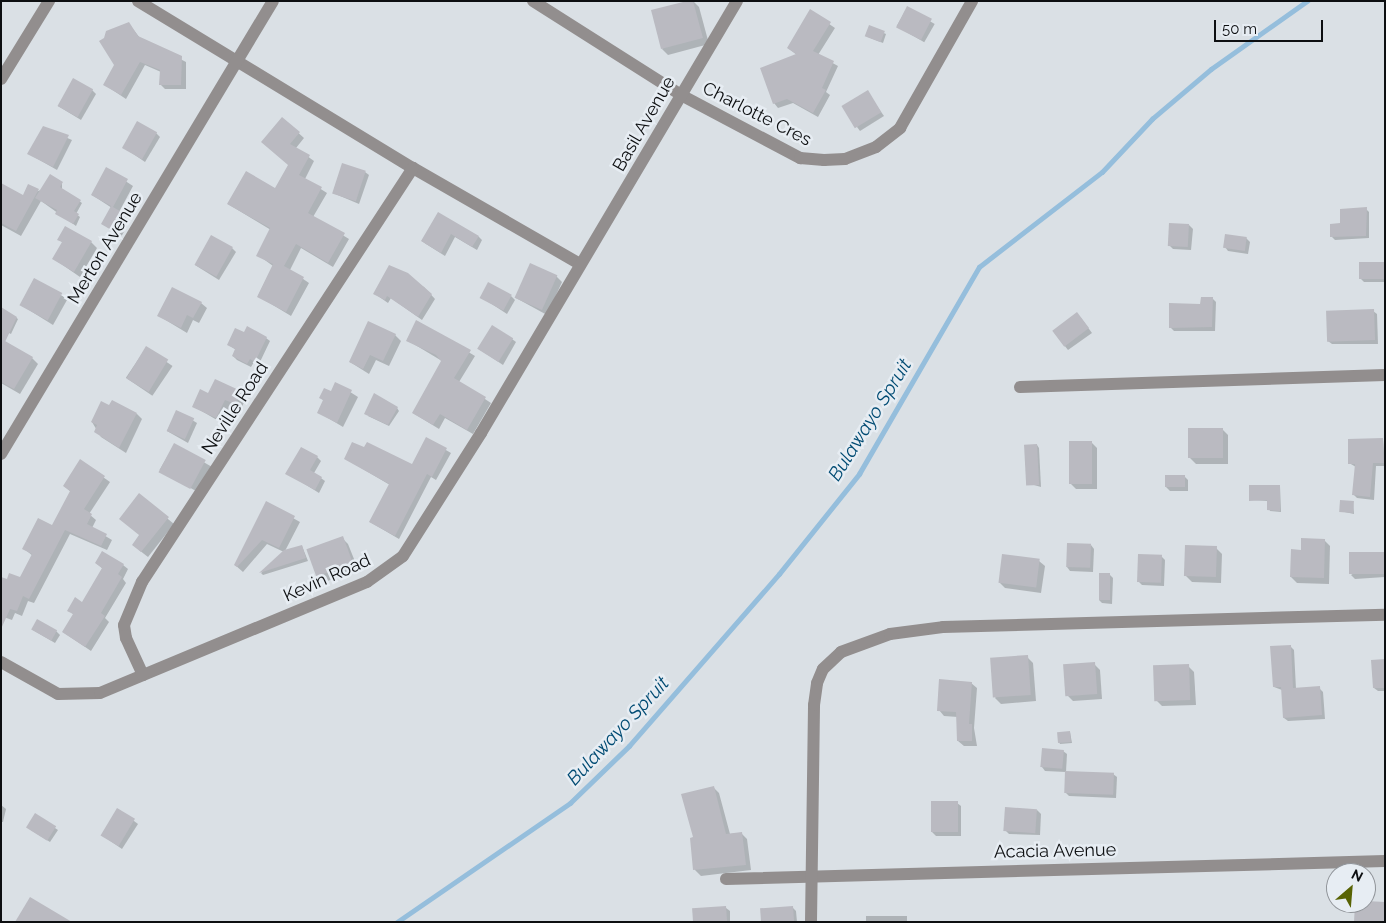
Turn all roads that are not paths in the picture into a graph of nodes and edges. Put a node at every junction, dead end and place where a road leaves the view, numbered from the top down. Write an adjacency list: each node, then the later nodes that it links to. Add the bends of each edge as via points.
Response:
1 (49, 1): 8 (street)
2 (138, 1): 7 (street)
3 (273, 1): 7 (street)
4 (533, 1): 9 (street, Charlotte Cres)
5 (737, 1): 9 (street, Basil Avenue)
6 (972, 1): 9 (street, Charlotte Cres, via 900,128 876,147 845,159 800,158)
7 (239, 60): 10 (street); 14 (street, Merton Avenue)
8 (1, 79)
9 (681, 95): 11 (street, Basil Avenue)
10 (413, 168): 11 (street); 17 (street, Neville Road, via 128,608 124,625 126,638)
11 (580, 264): 17 (street, Kevin Road, via 481,433 403,556 367,582)
12 (1385, 375): 13 (street)
13 (1020, 387)
14 (1, 454)
15 (1385, 615): 19 (street, via 943,628 890,634 841,652 823,669 817,683 811,753)
16 (1, 662): 17 (street, Kevin Road, via 58,694 100,693)
17 (143, 675)
18 (1385, 861): 19 (street, Acacia Avenue)
19 (810, 875): 20 (street, Acacia Avenue); 21 (street)
20 (726, 879)
21 (811, 922)

